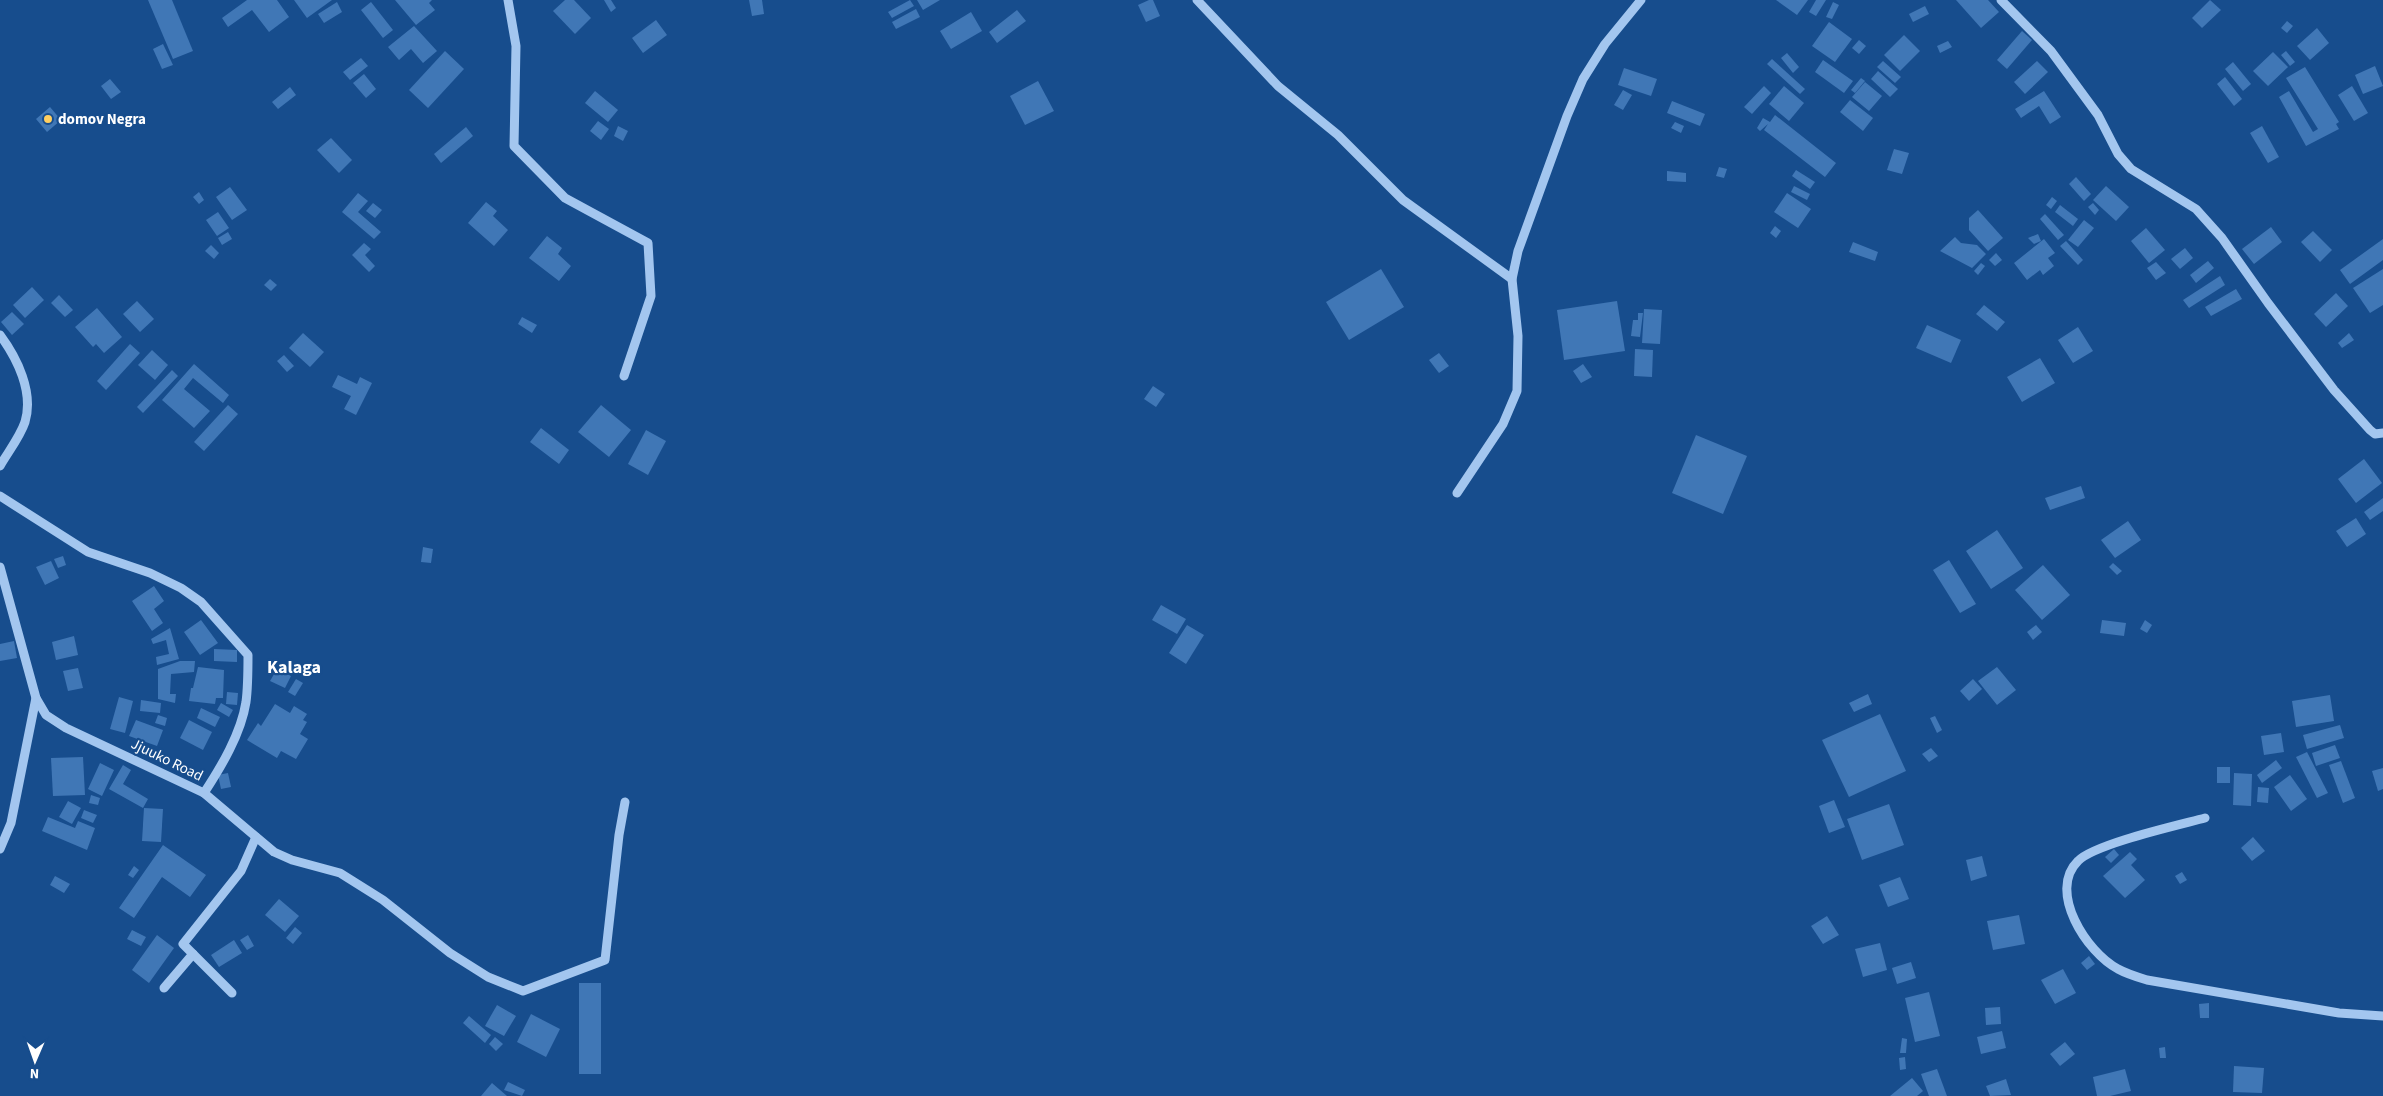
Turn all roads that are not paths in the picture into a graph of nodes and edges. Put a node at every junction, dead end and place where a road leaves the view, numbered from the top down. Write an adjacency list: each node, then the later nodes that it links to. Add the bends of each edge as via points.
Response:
1 (508, 0): 7 (street, via 516,46 514,146 564,198 648,243 651,296)
2 (1197, 0): 5 (street, via 1278,86 1338,135 1403,200)
3 (1641, 0): 5 (street, via 1605,44 1583,79 1525,233)
4 (2002, 0): 8 (street, via 2051,51 2098,115 2118,154 2131,169 2196,209 2222,238 2334,390 2370,430 2375,434)
5 (1512, 279): 10 (street, via 1518,336 1517,391 1503,424)
6 (0, 335): 9 (street, via 12,351 27,390 25,422)
7 (624, 376)
8 (2383, 433)
9 (0, 466)
10 (1457, 493)
11 (0, 496): 14 (street, Jjuuko Road, via 88,552 150,573 181,588 201,602 248,655 242,720)
12 (0, 567): 13 (street, Jjuuko Road)
13 (36, 698): 14 (street, Jjuuko Road, via 46,715 66,728); 18 (street, via 11,823)
14 (204, 793): 17 (street)
15 (625, 802): 17 (street, via 605,960 523,991 488,977 450,953 384,900 340,873 292,860 274,852)
16 (2205, 818): 22 (street, via 2100,848 2078,860 2067,878 2069,904 2078,928 2093,949 2117,969 2147,980 2338,1013)
17 (256, 837): 19 (street, via 241,871 182,944)
18 (0, 848)
19 (193, 954): 20 (street); 21 (street)
20 (164, 988)
21 (232, 993)
22 (2383, 1016)

